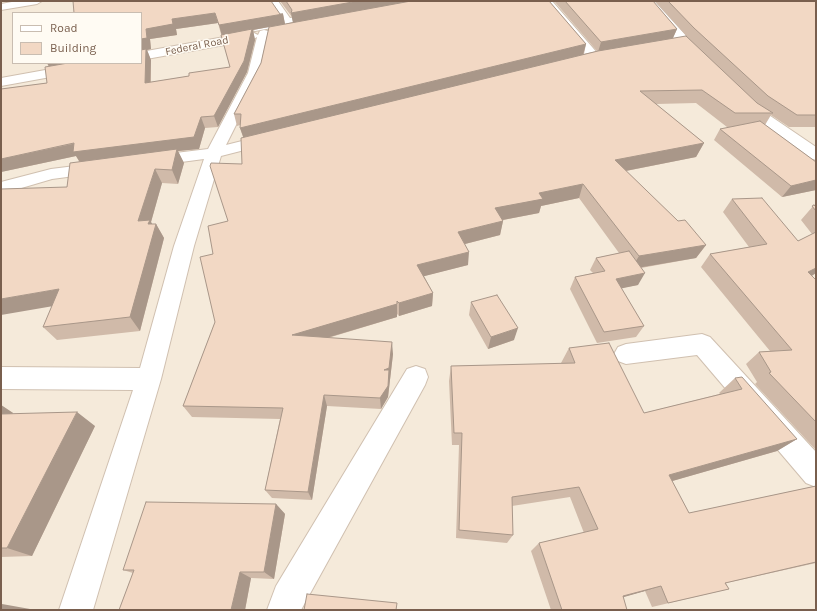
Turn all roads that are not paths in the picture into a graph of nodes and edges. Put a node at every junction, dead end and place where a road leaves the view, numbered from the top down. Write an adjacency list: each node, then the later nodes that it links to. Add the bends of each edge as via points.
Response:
1 (37, 1): 5 (street)
2 (273, 1): 6 (street)
3 (546, 1): 13 (street)
4 (648, 1): 8 (street)
5 (1, 7)
6 (287, 21): 7 (street, Federal Road, via 334,17); 10 (street, Federal Road)
7 (264, 34): 11 (street, Federal Road); 22 (street, via 255,73)
8 (684, 43): 9 (street); 17 (street)
9 (669, 46)
10 (142, 48)
11 (142, 56)
12 (609, 56): 13 (street)
13 (594, 58): 14 (street)
14 (579, 62)
15 (53, 64): 18 (street)
16 (100, 64): 19 (street)
17 (711, 70)
18 (1, 73)
19 (1, 82)
20 (733, 91): 23 (street, via 755,112)
21 (282, 136): 22 (street)
22 (214, 153): 24 (street); 30 (street, via 184,246)
23 (816, 155)
24 (136, 163)
25 (113, 166): 26 (street, via 51,174)
26 (1, 188)
27 (626, 354): 31 (street, via 702,344)
28 (416, 377): 33 (street, via 288,598)
29 (1, 378): 30 (street)
30 (149, 379): 32 (street)
31 (816, 473)
32 (76, 610)
33 (284, 610)

